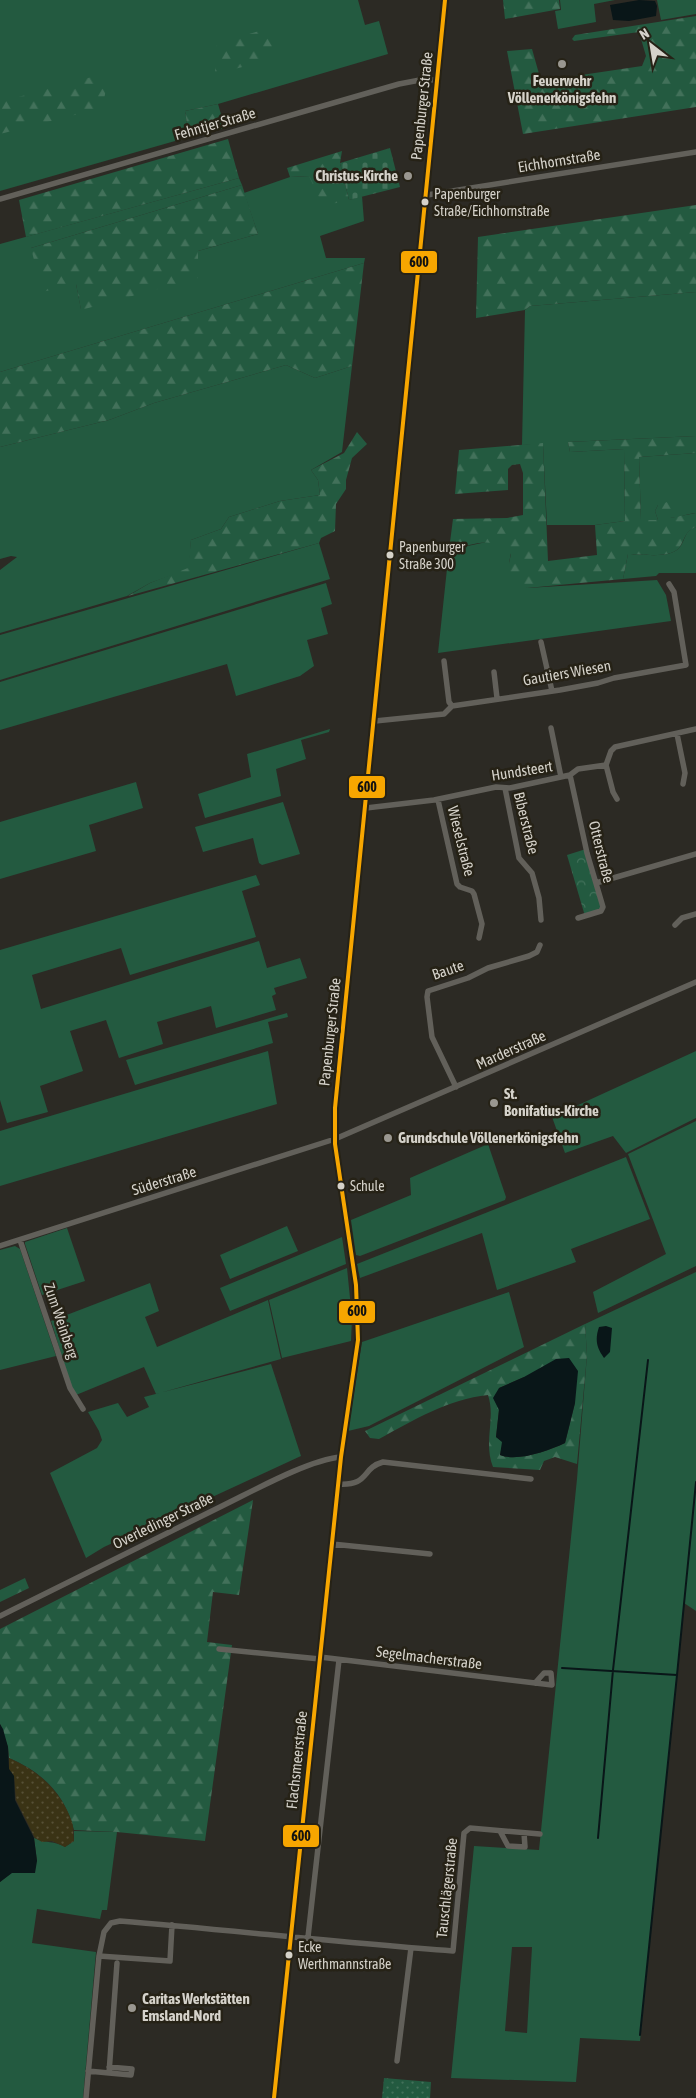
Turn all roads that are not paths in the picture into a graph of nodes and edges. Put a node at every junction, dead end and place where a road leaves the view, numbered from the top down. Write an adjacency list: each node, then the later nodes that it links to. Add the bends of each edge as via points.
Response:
1 (445, 0): 2 (street, Papenburger Straße)
2 (438, 80): 4 (street, Papenburger Straße); 5 (street, Fehntjer Straße, via 399,84)
3 (696, 152): 4 (street, Eichhornstraße)
4 (426, 195): 13 (street, Papenburger Straße)
5 (0, 199)
6 (669, 584): 10 (street, Gautiers Wiesen, via 674,592 686,665)
7 (541, 642): 10 (street)
8 (444, 660): 12 (street)
9 (494, 672): 11 (street)
10 (552, 690): 11 (street, Gautiers Wiesen)
11 (497, 698): 12 (street, Gautiers Wiesen)
12 (452, 706): 13 (street, Gautiers Wiesen, via 444,714)
13 (374, 721): 24 (street, Papenburger Straße)
14 (551, 728): 19 (street)
15 (696, 729): 16 (street)
16 (678, 734): 17 (street, via 615,747); 20 (street, via 685,773)
17 (606, 765): 18 (street, Hundsteert, via 578,769); 22 (street)
18 (570, 776): 19 (street, Hundsteert); 26 (street, Otterstraße)
19 (561, 777): 21 (street, Hundsteert)
20 (682, 784)
21 (505, 788): 23 (street, Hundsteert, via 496,787); 29 (street, Biberstraße, via 519,858 532,873)
22 (618, 799)
23 (438, 800): 24 (street, Hundsteert); 31 (street, Wieselstraße, via 457,884 474,894 482,924)
24 (366, 808): 35 (street, Papenburger Straße, via 340,1050)
25 (696, 854): 26 (street)
26 (596, 883): 28 (street, Otterstraße, via 603,909)
27 (696, 914): 30 (street, via 682,918)
28 (578, 918)
29 (541, 920)
30 (675, 925)
31 (479, 938)
32 (540, 945): 34 (street, Baute, via 530,956 428,991 431,1034)
33 (696, 982): 34 (street, Marderstraße)
34 (456, 1087): 35 (street, Marderstraße)
35 (335, 1140): 36 (street, Süderstraße); 39 (street, Papenburger Straße, via 358,1312 358,1340)
36 (20, 1240): 37 (street, Süderstraße); 38 (street, Zum Weinberg, via 70,1388)
37 (0, 1246)
38 (83, 1409)
39 (343, 1438): 40 (street, Flachsmeerstraße)
40 (341, 1457): 42 (street, Flachsmeerstraße); 45 (street, Overledinger Straße, via 303,1468 240,1497)
41 (531, 1480): 42 (street, via 383,1462 376,1464 357,1483)
42 (338, 1484): 43 (street, Flachsmeerstraße)
43 (332, 1544): 44 (street); 47 (street, Flachsmeerstraße)
44 (430, 1554)
45 (0, 1616)
46 (219, 1649): 47 (street, Segelmacherstraße)
47 (320, 1658): 48 (street, Segelmacherstraße); 54 (street, Flachsmeerstraße)
48 (339, 1660): 49 (street, Segelmacherstraße); 55 (street, Flachsmeerstraße)
49 (535, 1683)
50 (500, 1831): 51 (street, Tauschlägerstraße); 51 (street, via 508,1846 525,1847); 56 (street, Tauschlägerstraße, via 470,1828 464,1833 453,1951)
51 (524, 1833): 52 (street, Tauschlägerstraße)
52 (540, 1834)
53 (172, 1925): 54 (street, Tauschlägerstraße); 57 (street, Tauschlägerstraße, via 111,1923 104,1932); 57 (street, via 170,1961)
54 (291, 1935): 55 (street, Tauschlägerstraße); 62 (street, Flachsmeerstraße)
55 (308, 1937): 56 (street, Tauschlägerstraße)
56 (411, 1948): 59 (street)
57 (99, 1956): 60 (street)
58 (117, 1963): 60 (street, via 109,2070)
59 (397, 2061)
60 (88, 2071): 61 (street)
61 (86, 2098)
62 (274, 2098)

